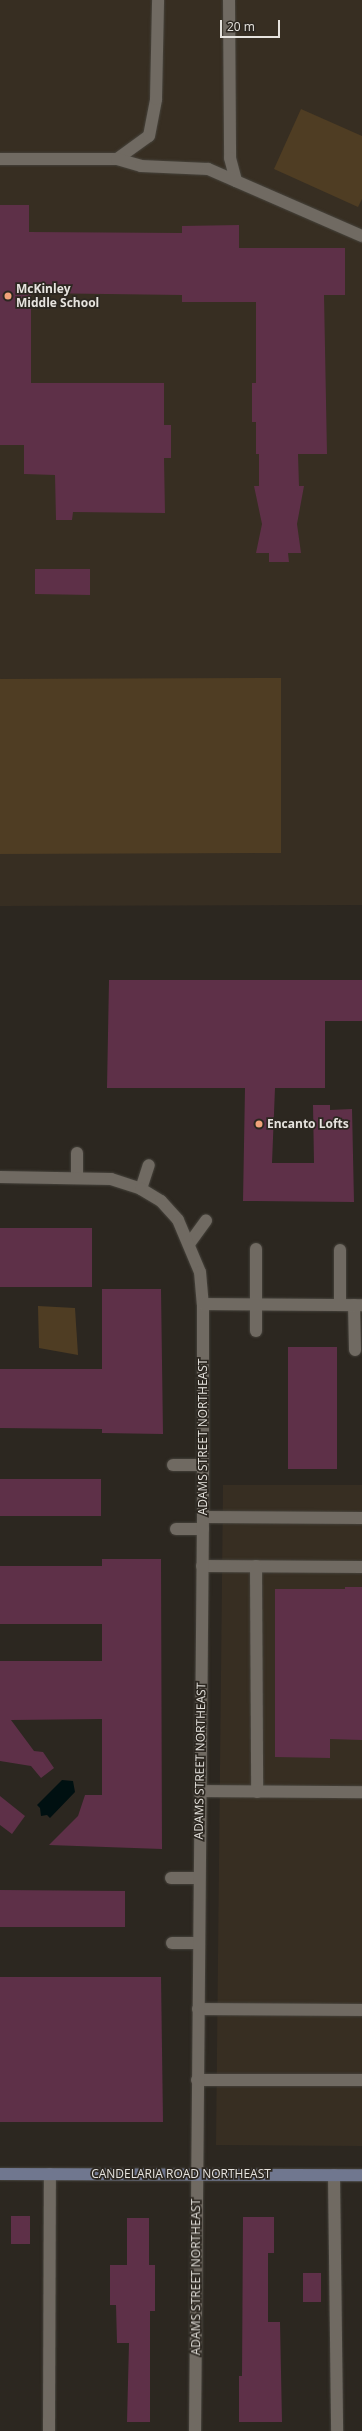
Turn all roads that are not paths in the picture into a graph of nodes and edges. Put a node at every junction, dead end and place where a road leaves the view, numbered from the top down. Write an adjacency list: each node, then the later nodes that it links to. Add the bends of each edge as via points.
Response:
1 (158, 0): 4 (street, via 154,118 149,136)
2 (229, 0): 5 (street, via 230,158)
3 (0, 159): 4 (street)
4 (117, 159): 5 (street, via 141,166 208,169)
5 (236, 181): 6 (street)
6 (362, 236)
7 (77, 1153): 10 (street)
8 (149, 1165): 11 (street)
9 (0, 1177): 10 (street, ADAMS STREET NORTHEAST)
10 (72, 1177): 11 (street, ADAMS STREET NORTHEAST, via 111,1179)
11 (141, 1189): 13 (street, ADAMS STREET NORTHEAST, via 162,1201 178,1220)
12 (206, 1221): 13 (street)
13 (189, 1244): 16 (street, ADAMS STREET NORTHEAST, via 200,1272)
14 (256, 1249): 17 (street)
15 (340, 1250): 18 (street)
16 (203, 1304): 17 (street); 23 (street, ADAMS STREET NORTHEAST)
17 (256, 1304): 18 (street); 20 (street)
18 (340, 1304): 19 (street)
19 (358, 1305): 21 (street)
20 (256, 1331)
21 (355, 1350)
22 (173, 1465): 23 (street)
23 (203, 1465): 25 (street, ADAMS STREET NORTHEAST)
24 (362, 1518): 25 (street)
25 (203, 1523): 26 (street); 27 (street, ADAMS STREET NORTHEAST)
26 (176, 1529)
27 (202, 1566): 28 (street); 30 (street, ADAMS STREET NORTHEAST)
28 (256, 1566): 29 (street); 31 (street)
29 (362, 1566)
30 (200, 1791): 31 (street); 34 (street, ADAMS STREET NORTHEAST)
31 (257, 1792): 32 (street)
32 (362, 1792)
33 (170, 1878): 34 (street)
34 (199, 1878): 36 (street, ADAMS STREET NORTHEAST)
35 (172, 1943): 36 (street)
36 (198, 1943): 37 (street, ADAMS STREET NORTHEAST)
37 (198, 2009): 38 (street); 39 (street, ADAMS STREET NORTHEAST)
38 (362, 2010)
39 (197, 2080): 40 (street); 43 (street, ADAMS STREET NORTHEAST)
40 (362, 2080)
41 (0, 2174): 42 (main road, CANDELARIA ROAD NORTHEAST)
42 (50, 2174): 43 (main road, CANDELARIA ROAD NORTHEAST); 46 (street)
43 (196, 2174): 44 (main road, CANDELARIA ROAD NORTHEAST); 47 (street, ADAMS STREET NORTHEAST)
44 (334, 2175): 45 (main road, CANDELARIA ROAD NORTHEAST); 48 (street)
45 (362, 2175)
46 (49, 2431)
47 (195, 2431)
48 (336, 2431)

